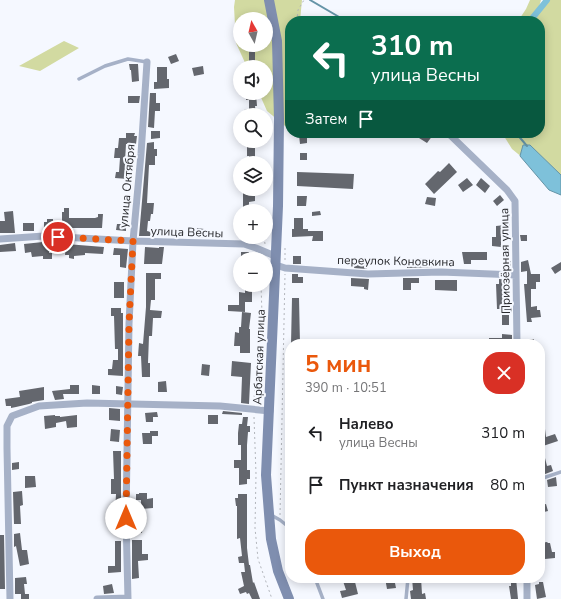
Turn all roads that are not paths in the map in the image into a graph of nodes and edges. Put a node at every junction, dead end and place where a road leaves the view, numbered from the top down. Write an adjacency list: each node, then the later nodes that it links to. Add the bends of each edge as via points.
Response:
1 (270, 0): 7 (main road, Арбатская улица, via 277,42)
2 (147, 62): 3 (lane, via 128,59 105,66); 6 (street, улица Октября)
3 (79, 80)
4 (453, 138): 8 (street, Приозёрная улица, via 515,201)
5 (0, 238): 6 (street, улица Весны, via 44,236)
6 (133, 241): 7 (street, улица Весны, via 244,244 256,248); 10 (street, улица Октября)
7 (279, 263): 8 (street, переулок Коновкина, via 368,274 441,272); 11 (main road, Арбатская улица)
8 (516, 275): 9 (street, Приозёрная улица)
9 (517, 339)
10 (127, 403): 11 (street, via 220,406); 19 (street, улица Октября); 20 (street, via 39,406 12,416 7,426)
11 (270, 411): 14 (main road, Арбатская улица, via 266,475)
12 (561, 472): 13 (lane)
13 (545, 477)
14 (268, 514): 15 (lane); 22 (main road, Арбатская улица, via 274,555)
15 (285, 524)
16 (317, 583): 23 (lane)
17 (408, 583): 24 (lane)
18 (528, 583): 25 (street)
19 (128, 598): 21 (street)
20 (10, 599)
21 (97, 599)
22 (289, 599)
23 (323, 599)
24 (406, 599)
25 (527, 599)

